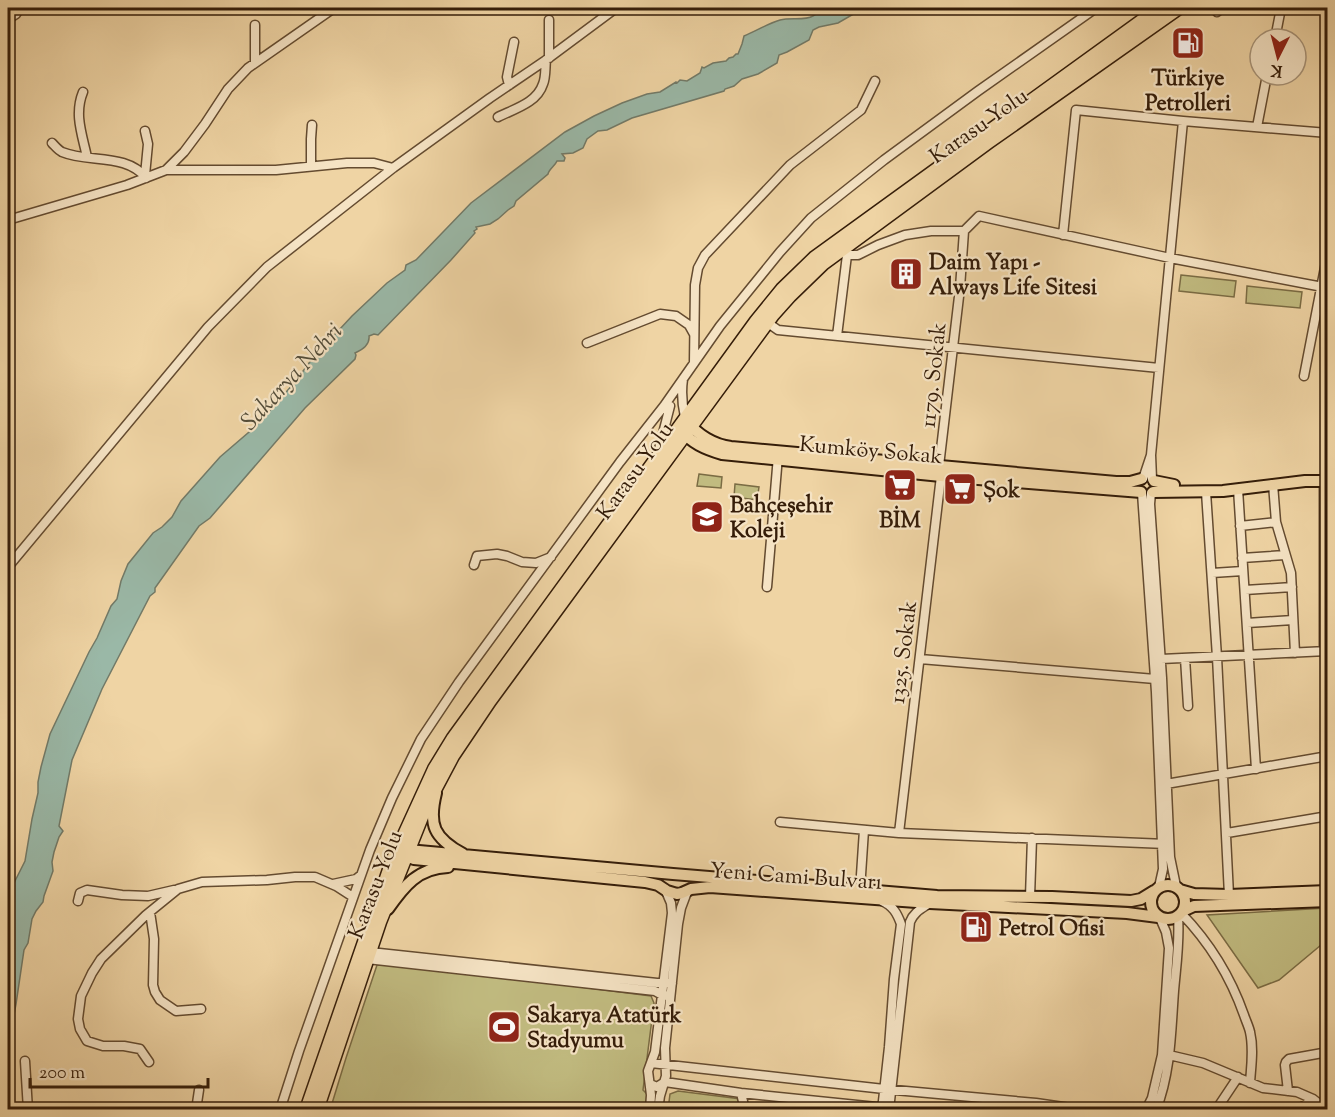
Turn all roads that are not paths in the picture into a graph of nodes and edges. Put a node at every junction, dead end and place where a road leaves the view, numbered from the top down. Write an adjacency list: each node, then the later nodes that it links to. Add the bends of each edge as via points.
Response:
1 (20, 8): 8 (street)
2 (334, 8): 14 (street)
3 (616, 8): 13 (street)
4 (1096, 8): 45 (street, via 884,160 811,218 720,326)
5 (1160, 8): 51 (highway, via 815,257 756,321)
6 (1179, 8): 32 (highway, Karasu Yolu)
7 (1281, 8): 11 (street)
8 (8, 19)
9 (549, 20): 13 (street)
10 (255, 25): 14 (street)
11 (1277, 27)
12 (514, 42): 16 (street)
13 (548, 59): 16 (street); 19 (street, via 538,96)
14 (255, 63): 29 (street, via 228,89 184,153)
15 (875, 81): 41 (street, via 861,110 790,165 705,255 695,285)
16 (509, 85): 28 (street)
17 (1265, 87): 22 (street)
18 (83, 92): 26 (street, via 78,118)
19 (498, 117)
20 (1183, 121): 22 (street); 34 (street, via 1077,110); 38 (street)
21 (312, 125): 27 (street)
22 (1257, 127): 24 (street)
23 (145, 132): 30 (street)
24 (1328, 134)
25 (52, 143): 26 (street, via 60,151)
26 (87, 157): 30 (street, via 119,161)
27 (311, 166): 28 (street, via 374,163); 29 (street, via 276,170)
28 (393, 168): 66 (street, via 267,267 208,327)
29 (166, 170): 30 (street)
30 (145, 177): 31 (street)
31 (8, 220)
32 (870, 229): 35 (street); 37 (highway, Karasu Yolu)
33 (964, 231): 34 (street, via 979,216); 35 (street, via 931,231); 44 (street, 1179. Sokak)
34 (1064, 235): 38 (street)
35 (882, 243): 37 (street, via 858,255)
36 (1328, 252): 39 (street)
37 (843, 254): 40 (highway, Karasu Yolu, via 823,264); 42 (street, via 846,265)
38 (1170, 258): 39 (street); 46 (street)
39 (1324, 287): 47 (street)
40 (768, 323): 42 (street, via 778,330); 51 (highway, Karasu Yolu)
41 (694, 335): 43 (street, via 676,316 660,314); 45 (street)
42 (837, 336): 44 (street)
43 (587, 343)
44 (953, 347): 46 (street); 54 (street, 1179. Sokak)
45 (694, 363): 48 (street)
46 (1159, 368): 57 (street)
47 (1304, 376)
48 (684, 378): 49 (street); 51 (street)
49 (672, 394): 50 (street); 63 (street)
50 (670, 405): 51 (street, via 672,416); 52 (street)
51 (685, 426): 52 (highway); 53 (main road, Kumköy Sokak, via 696,444 709,450); 86 (highway, Karasu Yolu, via 485,708)
52 (657, 456): 95 (highway, via 453,738 434,769)
53 (778, 456): 54 (main road, Kumköy Sokak); 69 (street)
54 (940, 471): 57 (main road, Kumköy Sokak); 79 (street, 1325. Sokak)
55 (1326, 480): 56 (main road, Kumköy Sokak); 57 (main road, Kumköy Sokak, via 1288,476 1212,485); 74 (street)
56 (1273, 484): 58 (main road, Kumköy Sokak); 60 (street)
57 (1147, 486): 59 (main road, Kumköy Sokak); 80 (street); 81 (street)
58 (1238, 489): 59 (main road, Kumköy Sokak); 61 (street)
59 (1206, 492): 68 (street)
60 (1276, 522): 61 (street); 62 (street)
61 (1240, 526): 64 (street)
62 (1285, 555): 64 (street); 70 (street)
63 (551, 556): 65 (street, via 536,563 497,554 477,556); 97 (street, via 421,739)
64 (1242, 558): 67 (street)
65 (474, 565)
66 (8, 567)
67 (1243, 571): 68 (street); 71 (street)
68 (1212, 573): 77 (street)
69 (766, 587)
70 (1292, 587): 71 (street); 72 (street)
71 (1245, 590): 73 (street)
72 (1293, 620): 73 (street); 75 (street)
73 (1247, 623): 76 (street)
74 (1326, 651): 75 (street)
75 (1295, 653): 76 (street)
76 (1249, 655): 77 (street); 84 (street)
77 (1217, 657): 78 (street); 85 (street)
78 (1185, 658): 80 (street); 82 (street)
79 (920, 659): 81 (street); 91 (street, 1325. Sokak)
80 (1161, 659): 87 (street)
81 (1155, 679): 94 (street)
82 (1188, 706)
83 (1328, 756): 84 (street)
84 (1256, 769): 85 (street)
85 (1224, 774): 87 (street); 92 (street)
86 (439, 780): 95 (highway, Karasu Yolu); 96 (main road, via 433,822 450,846)
87 (1166, 784): 94 (street)
88 (1328, 816): 92 (street)
89 (780, 822): 90 (street)
90 (864, 830): 91 (street); 104 (street)
91 (899, 833): 93 (street)
92 (1227, 833): 107 (street)
93 (1032, 838): 94 (street); 109 (street)
94 (1166, 844): 100 (street); 101 (street)
95 (404, 850): 96 (main road, Yeni Cami Bulvarı, via 414,859); 117 (highway, Karasu Yolu); 141 (highway, Karasu Yolu, via 392,861)
96 (471, 861): 98 (main road, Yeni Cami Bulvarı); 103 (main road, Yeni Cami Bulvarı, via 645,882); 117 (main road, via 438,867 411,880)
97 (361, 874): 99 (street, via 356,879); 108 (street)
98 (677, 875): 103 (main road, via 666,881); 104 (main road, Yeni Cami Bulvarı); 106 (main road, via 686,877 690,883)
99 (333, 884): 102 (street, via 315,877 295,877 202,882); 108 (street)
100 (1178, 888): 101 (main road, via 1170,885); 107 (main road, via 1194,894); 115 (main road, via 1185,900)
101 (1156, 889): 109 (main road, Yeni Cami Bulvarı, via 1131,901); 116 (main road, via 1150,902)
102 (178, 890): 111 (street, via 148,896 87,890 80,893); 114 (street)
103 (665, 890): 106 (main road, Yeni Cami Bulvarı); 119 (street, via 672,913)
104 (860, 890): 109 (main road, Yeni Cami Bulvarı)
105 (1328, 891): 107 (main road)
106 (687, 892): 110 (main road, Yeni Cami Bulvarı, via 710,887); 119 (street)
107 (1229, 895)
108 (353, 897): 140 (street)
109 (1030, 897)
110 (879, 900): 113 (main road, Yeni Cami Bulvarı); 132 (street, via 893,908 901,924)
111 (78, 901)
112 (1328, 901): 115 (main road, via 1194,906)
113 (930, 903): 116 (main road, Yeni Cami Bulvarı); 132 (street, via 917,911 910,922)
114 (150, 912): 121 (street, via 154,992 176,1011); 125 (street, via 101,959 81,996 78,1018 87,1041 140,1049)
115 (1181, 914): 116 (main road, via 1169,920); 123 (street); 130 (street, via 1215,956 1238,997 1250,1032)
116 (1159, 917): 148 (street, via 1169,948 1162,1056)
117 (380, 922): 118 (highway, Karasu Yolu)
118 (369, 956): 119 (street); 120 (street, via 655,991); 142 (highway, Karasu Yolu)
119 (668, 982): 120 (street)
120 (666, 996): 126 (street); 127 (street)
121 (201, 1009)
122 (1328, 1052): 134 (street, via 1289,1059 1285,1065)
123 (1169, 1055): 128 (street); 149 (street)
124 (25, 1061): 138 (street)
125 (149, 1062)
126 (651, 1063): 127 (street); 131 (street)
127 (666, 1065): 129 (street); 132 (street)
128 (1238, 1077): 130 (street); 150 (street)
129 (664, 1082): 131 (street, via 657,1087); 135 (street); 144 (street)
130 (1250, 1083): 134 (street)
131 (650, 1084): 143 (street)
132 (888, 1089): 137 (street); 147 (street)
133 (199, 1090): 139 (street)
134 (1288, 1091): 136 (street)
135 (741, 1093): 137 (street); 145 (street)
136 (1313, 1099): 151 (street); 152 (street)
137 (885, 1108): 146 (street)
138 (28, 1110)
139 (196, 1110)
140 (280, 1110)
141 (306, 1110)
142 (317, 1110)
143 (650, 1110)
144 (658, 1110)
145 (745, 1110)
146 (906, 1110)
147 (1084, 1110)
148 (1146, 1110)
149 (1156, 1110)
150 (1216, 1110)
151 (1298, 1110)
152 (1327, 1110)

